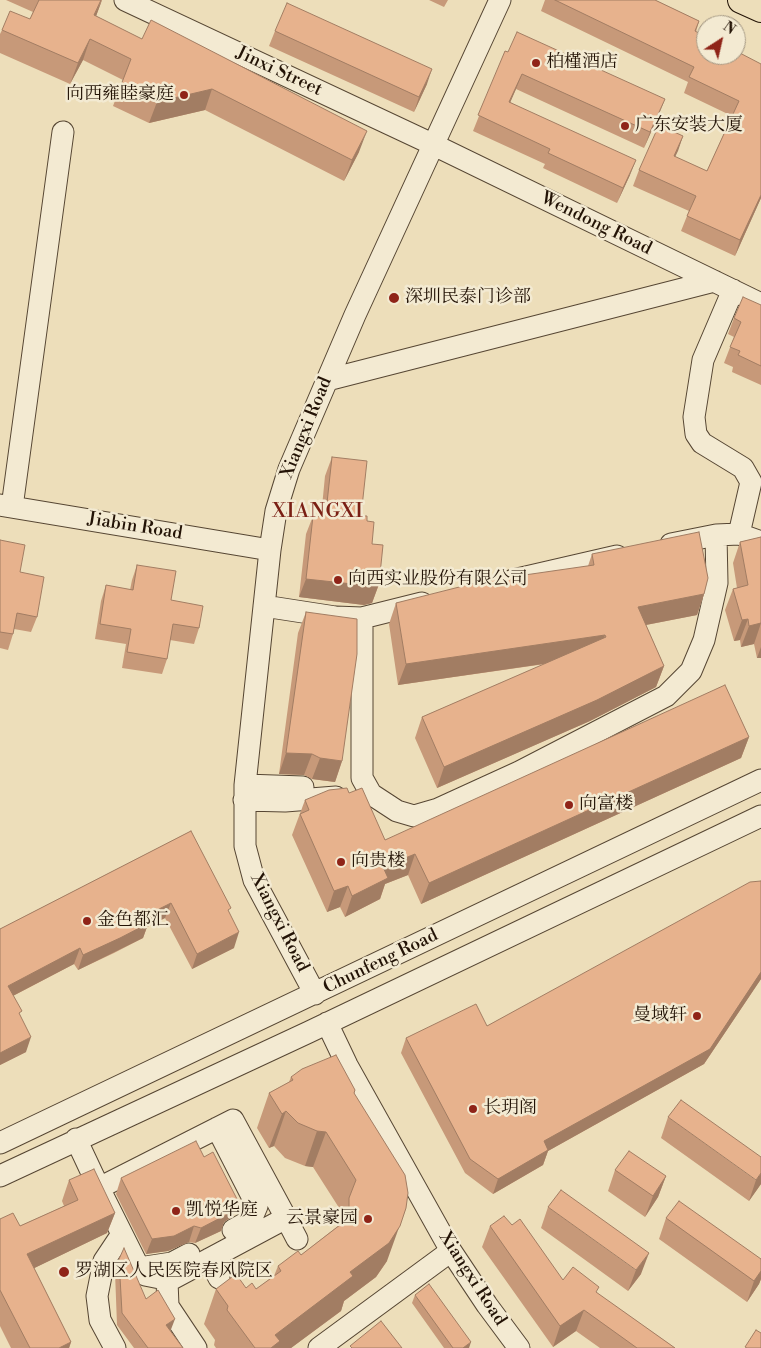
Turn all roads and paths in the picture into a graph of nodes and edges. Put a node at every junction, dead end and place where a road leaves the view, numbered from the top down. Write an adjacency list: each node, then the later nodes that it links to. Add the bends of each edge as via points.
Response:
1 (125, 0): 6 (street, Jinxi Street)
2 (500, 0): 6 (street, Xiangxi Road)
3 (741, 0): 4 (main road)
4 (761, 9)
5 (63, 132): 11 (street)
6 (432, 144): 7 (street, Wendong Road); 10 (street, Xiangxi Road)
7 (714, 281): 8 (street, Wendong Road); 10 (street)
8 (733, 290): 9 (street, Wendong Road); 12 (street, via 703,360 694,417 696,434 702,443 743,468 751,482)
9 (761, 304)
10 (327, 380): 15 (street, Xiangxi Road, via 282,489)
11 (6, 506): 15 (street, Jiabin Road)
12 (739, 534): 13 (street); 14 (street)
13 (716, 535): 16 (street); 23 (street, via 717,583 704,640 691,671 666,696 520,772 438,809 414,816 397,811)
14 (761, 542)
15 (270, 550): 18 (street, Xiangxi Road)
16 (489, 586)
17 (443, 597): 19 (street)
18 (264, 606): 19 (street); 22 (street, Xiangxi Road)
19 (362, 618): 23 (street, via 362,778)
20 (761, 780): 25 (street, Chunfeng Road)
21 (304, 787): 22 (street)
22 (244, 792): 23 (street, via 286,801); 25 (street, Xiangxi Road, via 245,846 254,880)
23 (371, 794)
24 (761, 816): 26 (street, Chunfeng Road)
25 (315, 994): 29 (street, Chunfeng Road)
26 (327, 1023): 28 (street, Chunfeng Road); 36 (street, Xiangxi Road, via 347,1065)
27 (217, 1128): 31 (street); 32 (street, via 232,1120); 33 (street, via 257,1206 251,1220)
28 (76, 1139): 30 (street, Chunfeng Road); 31 (street)
29 (0, 1143)
30 (0, 1176)
31 (99, 1188): 34 (street)
32 (286, 1218): 35 (street); 37 (street)
33 (233, 1230)
34 (122, 1234): 38 (street); 41 (street, via 104,1261 97,1296 100,1320)
35 (297, 1239)
36 (452, 1251): 43 (street); 44 (street, Xiangxi Road)
37 (199, 1256): 38 (street); 39 (street); 40 (street)
38 (139, 1268): 40 (street, via 146,1275)
39 (219, 1278)
40 (167, 1281): 42 (street, via 168,1306)
41 (115, 1348)
42 (196, 1348)
43 (319, 1348)
44 (520, 1348)

